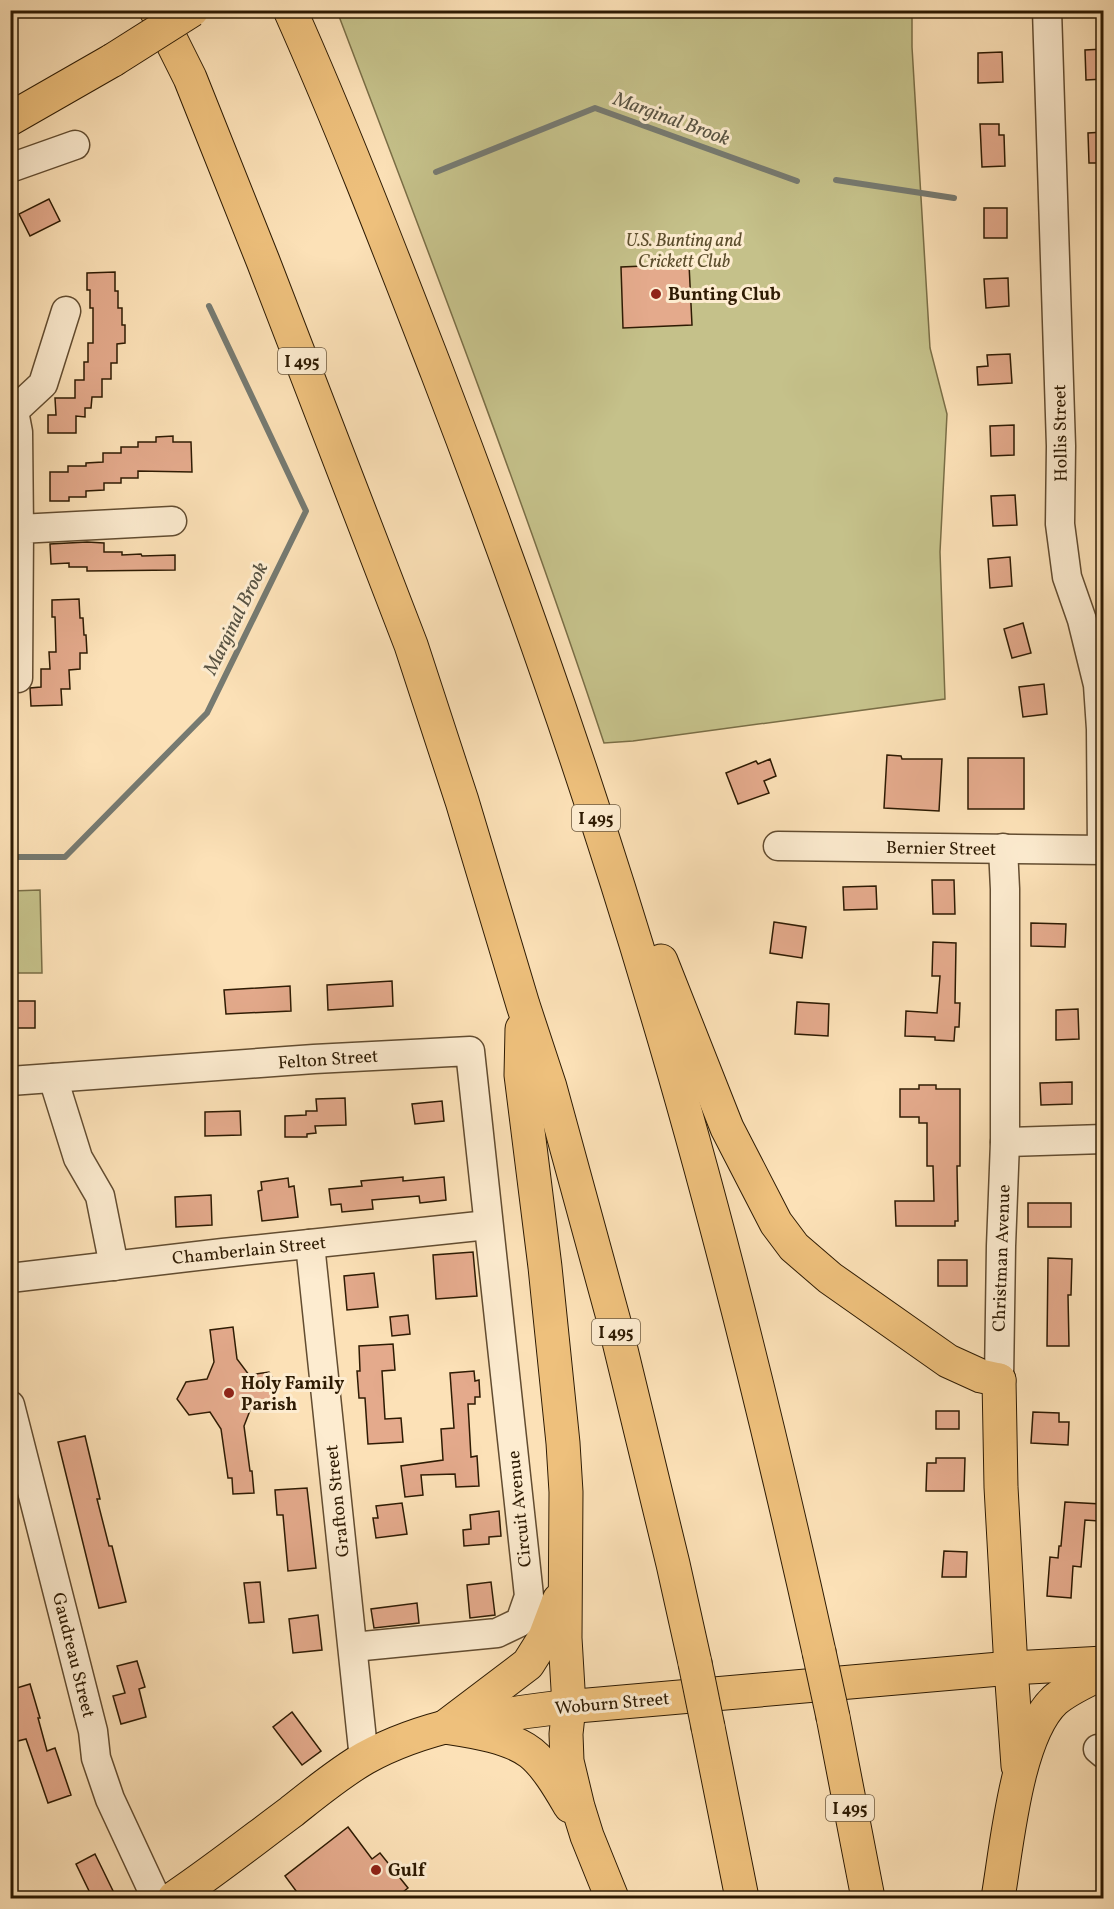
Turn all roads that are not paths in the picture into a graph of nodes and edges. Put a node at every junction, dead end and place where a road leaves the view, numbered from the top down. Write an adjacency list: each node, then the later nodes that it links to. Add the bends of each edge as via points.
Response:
1 (156, 10): 17 (main road, I 495, via 190,78 411,645)
2 (192, 10): 5 (main road, bridge)
3 (290, 10): 13 (main road, I 495, via 389,247 494,522)
4 (1047, 10): 16 (street, Hollis Street, via 1060,524 1066,577 1082,620 1098,685)
5 (10, 119)
6 (75, 145): 7 (street)
7 (10, 168)
8 (66, 310): 9 (street, via 43,384)
9 (12, 404): 11 (street, via 18,432)
10 (172, 521): 11 (street)
11 (19, 529): 12 (street)
12 (18, 678)
13 (569, 734): 26 (main road, via 728,1128 776,1222 809,1261 892,1323 964,1370); 43 (main road, I 495, bridge, via 654,1002 750,1357 819,1652)
14 (778, 846): 15 (street, Bernier Street)
15 (1004, 848): 16 (street, Bernier Street); 21 (street, Christman Avenue)
16 (1102, 850)
17 (523, 1005): 28 (main road, via 521,1075 563,1443); 42 (main road, I 495, bridge, via 550,1087 615,1325 695,1663)
18 (53, 1078): 19 (street, Felton Street); 22 (street, Felton Street, via 470,1051); 24 (street, via 78,1158 100,1196)
19 (10, 1081)
20 (1104, 1139): 21 (street)
21 (1005, 1142): 26 (street, Christman Avenue)
22 (488, 1225): 23 (street, Chamberlain Street); 29 (street, Circuit Avenue, via 529,1596 520,1622 497,1633)
23 (310, 1244): 24 (street, Chamberlain Street); 29 (street, Grafton Street)
24 (114, 1266): 25 (street, Chamberlain Street)
25 (10, 1278)
26 (999, 1380): 31 (main road, Christman Avenue)
27 (10, 1405): 39 (street, Gaudreau Street, via 93,1731 96,1758 110,1799)
28 (566, 1563): 33 (main road); 34 (main road, via 558,1607 528,1664)
29 (353, 1647): 35 (street, Grafton Street)
30 (1104, 1663): 31 (main road, Woburn Street)
31 (1011, 1668): 33 (main road, Woburn Street); 36 (main road, Christman Avenue)
32 (1104, 1672): 36 (main road, via 1067,1691 1042,1716 1029,1743)
33 (569, 1706): 34 (main road, Woburn Street); 37 (main road, via 567,1761)
34 (445, 1727): 35 (main road, Woburn Street); 37 (main road, via 501,1738 531,1753 555,1781)
35 (364, 1758): 38 (main road, Woburn Street, via 326,1785)
36 (1017, 1786): 44 (main road)
37 (587, 1836): 41 (main road)
38 (205, 1889): 40 (main road, Woburn Street)
39 (156, 1899)
40 (174, 1899)
41 (612, 1899)
42 (742, 1899)
43 (868, 1899)
44 (998, 1899)

